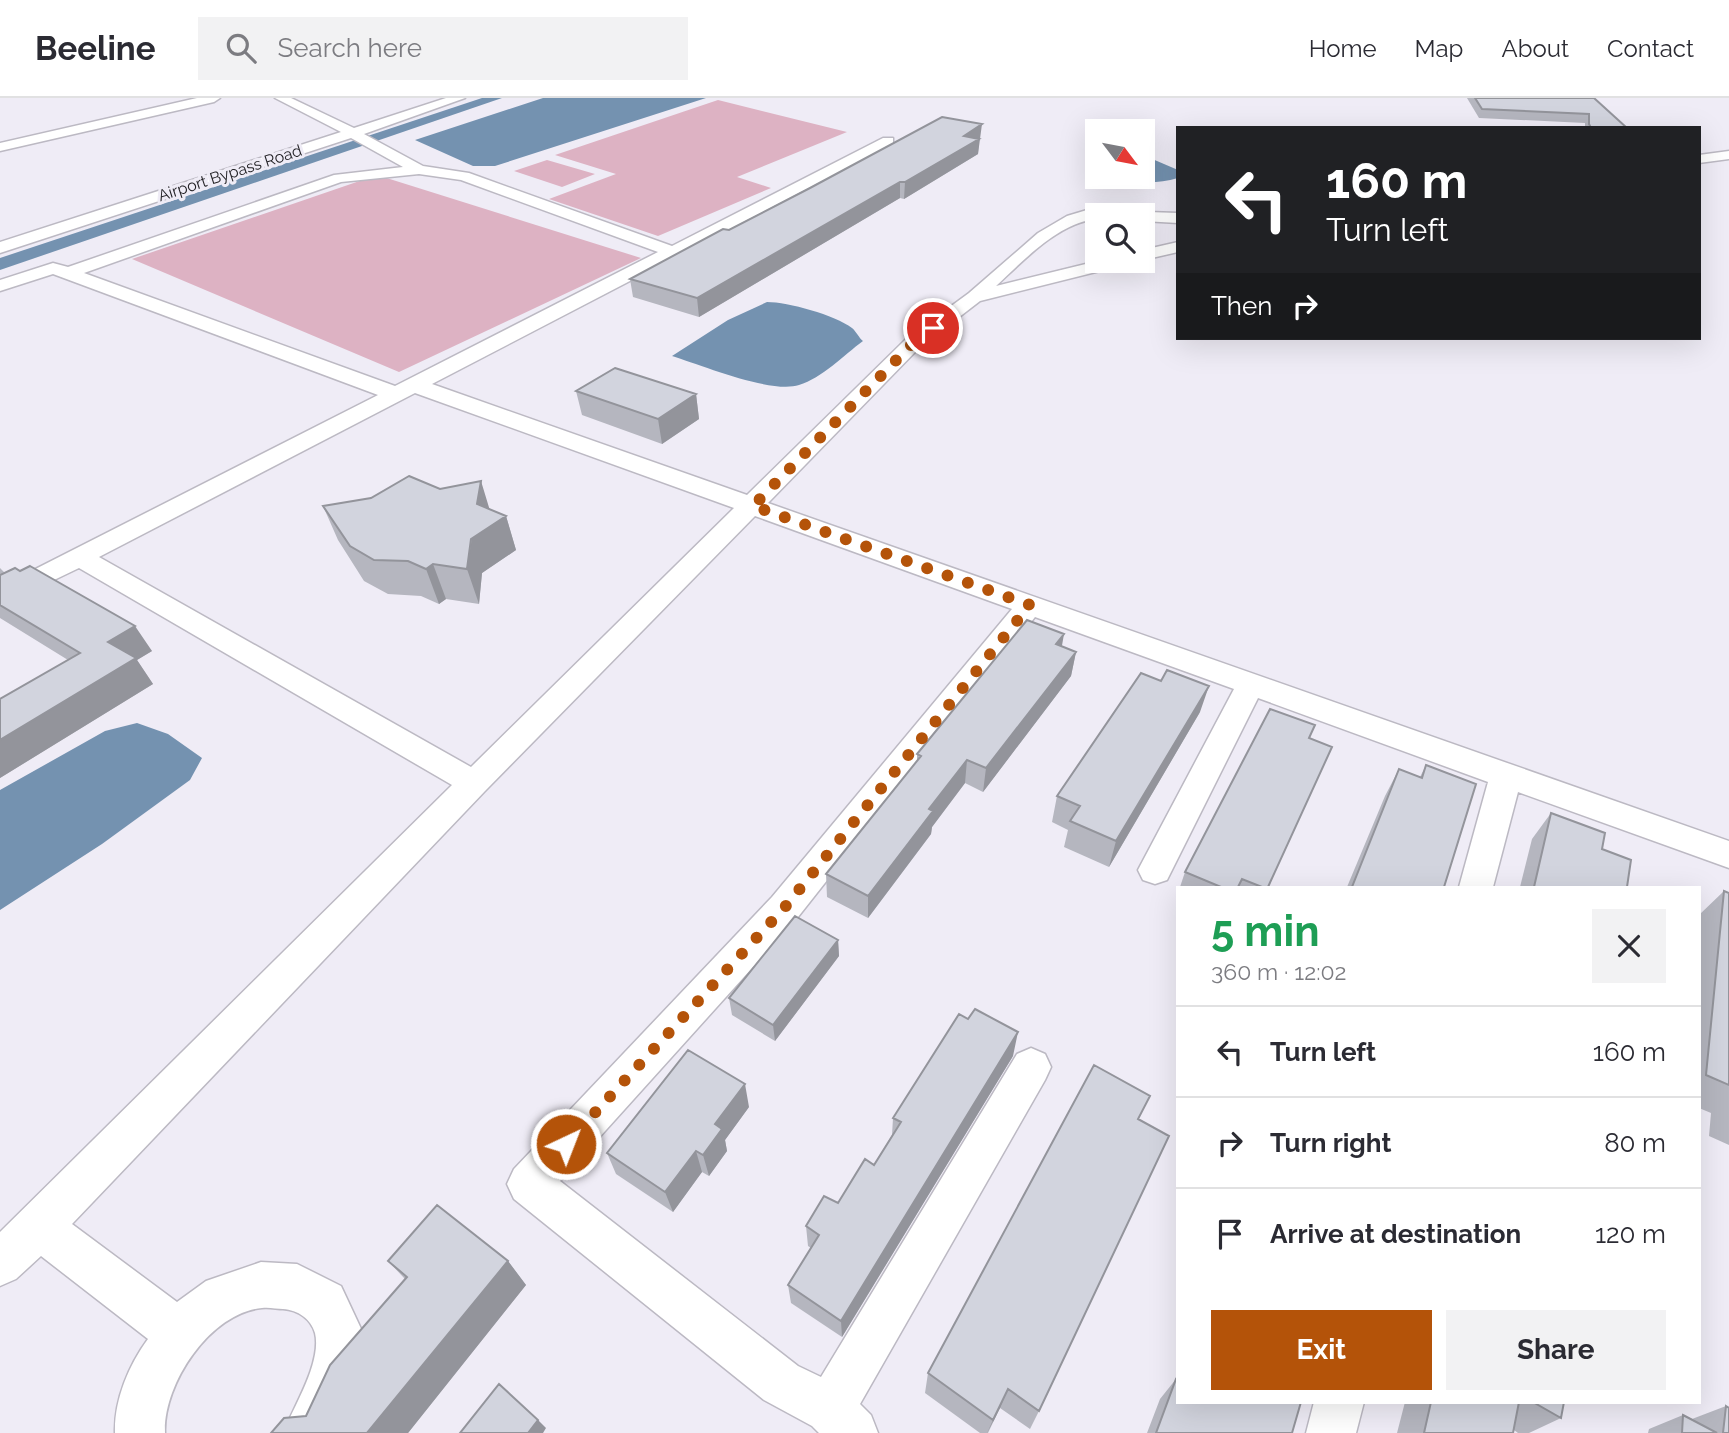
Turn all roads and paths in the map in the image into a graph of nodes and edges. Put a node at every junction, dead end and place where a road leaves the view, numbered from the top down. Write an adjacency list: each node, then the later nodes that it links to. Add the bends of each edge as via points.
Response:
1 (214, 98): 6 (street)
2 (281, 98): 4 (street)
3 (459, 98): 4 (street, Airport Bypass Road)
4 (354, 133): 9 (street); 14 (street, Airport Bypass Road)
5 (888, 141): 15 (street)
6 (0, 147)
7 (1729, 155): 8 (street)
8 (1701, 159)
9 (419, 170): 15 (street, via 464,176); 18 (street, via 339,178)
10 (1085, 216): 20 (street, via 1028,249)
11 (1155, 217): 12 (street)
12 (1176, 218)
13 (1176, 247): 16 (street)
14 (0, 248)
15 (673, 252): 21 (street)
16 (1155, 252)
17 (1085, 269): 20 (street)
18 (69, 273): 19 (street, via 53,268); 21 (street)
19 (0, 286)
20 (974, 297): 22 (street, via 912,344)
21 (405, 390): 22 (street); 23 (street)
22 (753, 506): 25 (street); 28 (street)
23 (79, 557): 24 (street); 28 (street)
24 (0, 598)
25 (1030, 605): 26 (street); 37 (street, via 785,907 529,1184 781,1383)
26 (1251, 684): 27 (street); 30 (street)
27 (1506, 775): 29 (street); 31 (street)
28 (474, 783): 33 (street)
29 (1729, 855)
30 (1155, 870)
31 (1476, 886)
32 (1031, 1067): 37 (street)
33 (39, 1227): 34 (street); 35 (street)
34 (0, 1263)
35 (178, 1332): 38 (street, via 146,1390); 39 (street, via 232,1294 258,1284 307,1288 324,1301 336,1321 341,1346 326,1405)
36 (1338, 1404): 40 (street)
37 (842, 1421)
38 (140, 1433)
39 (308, 1433)
40 (1331, 1433)

